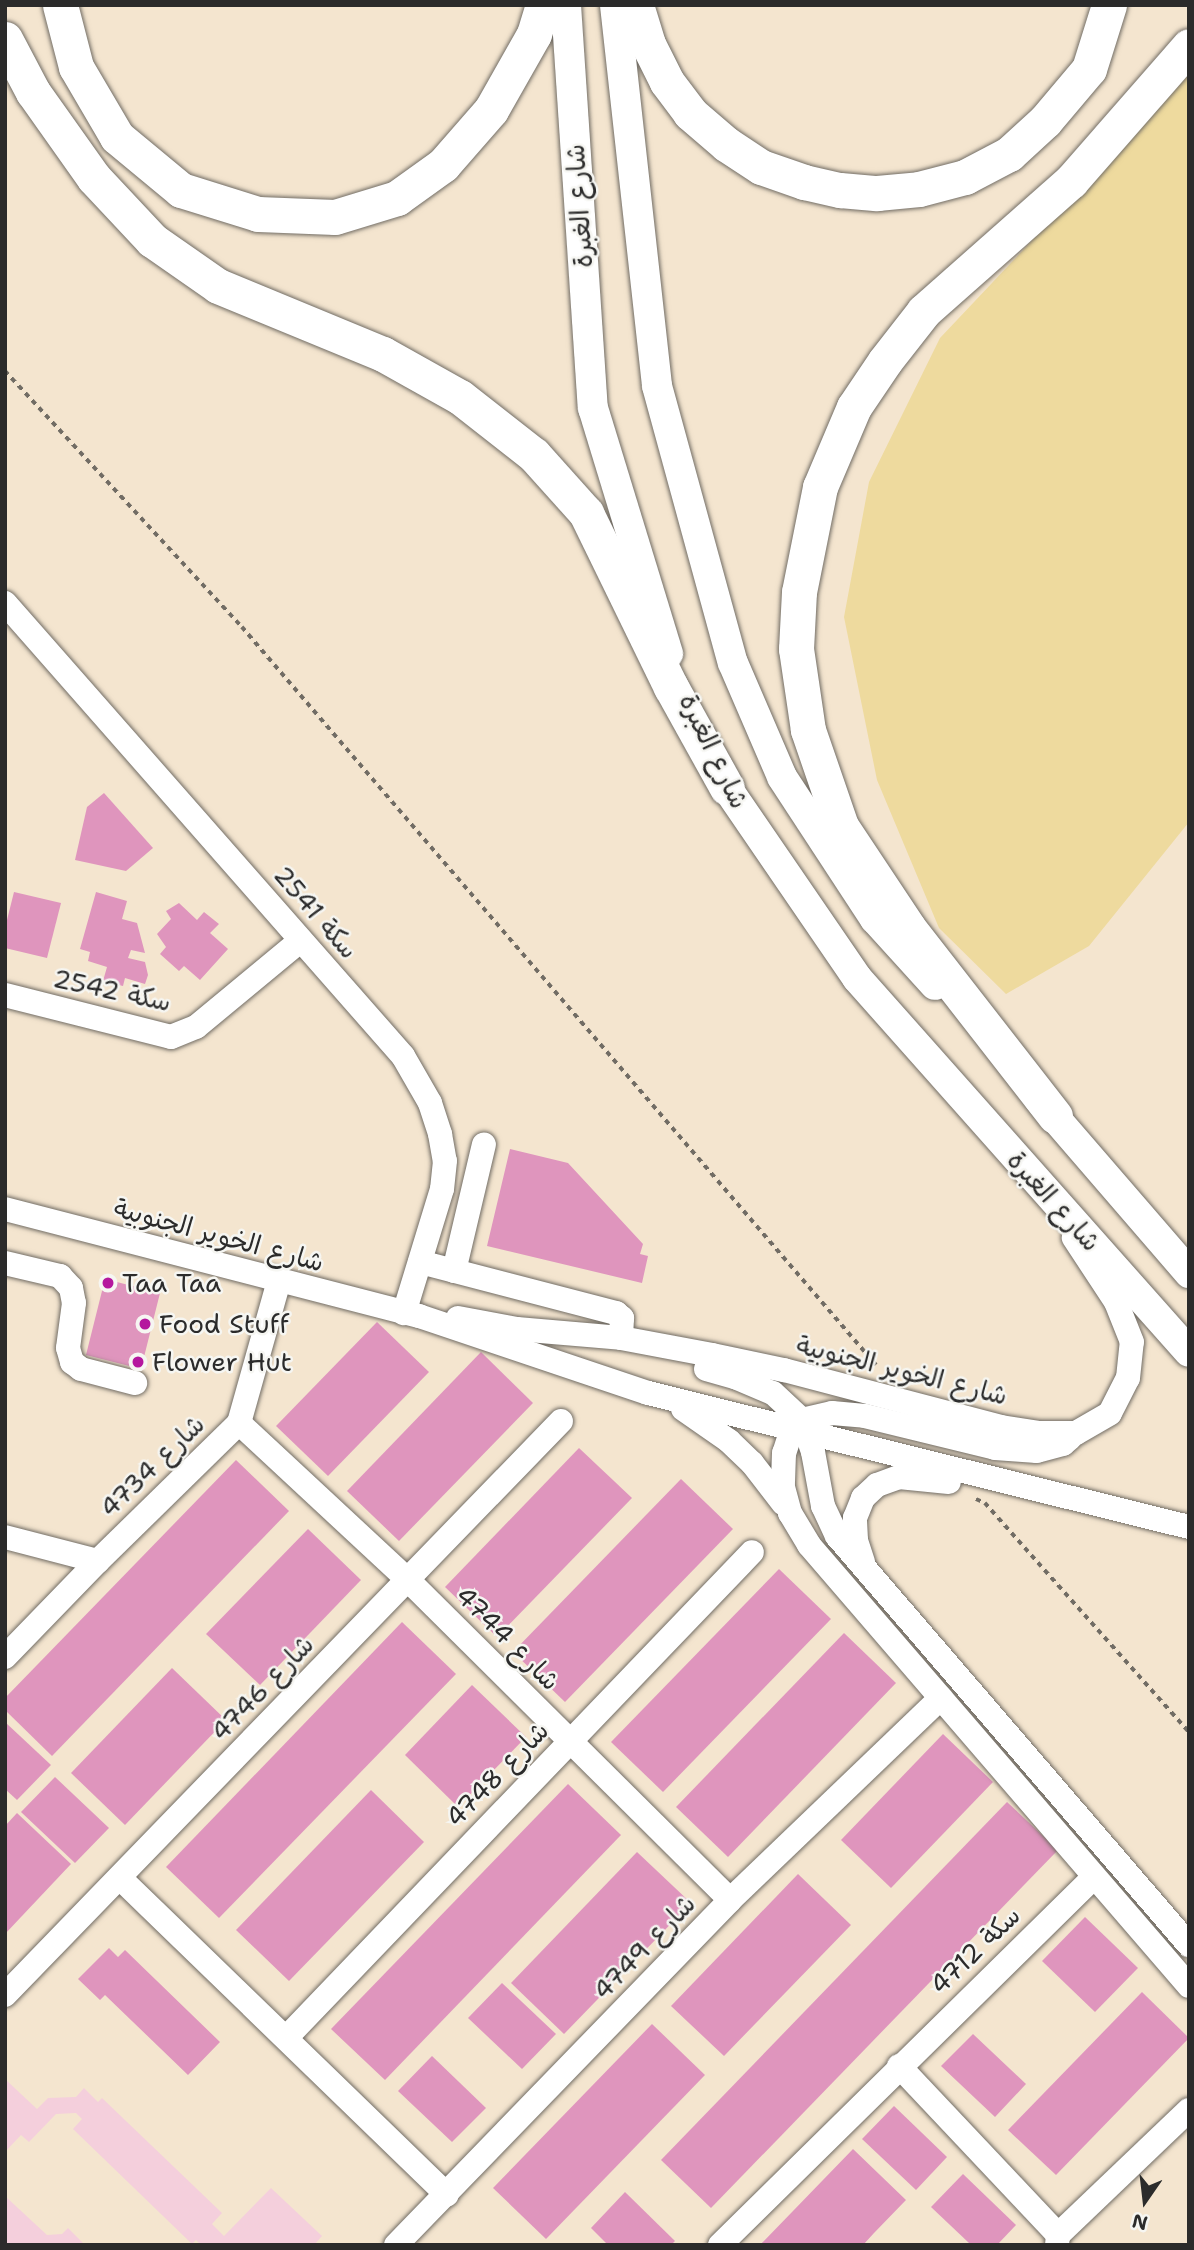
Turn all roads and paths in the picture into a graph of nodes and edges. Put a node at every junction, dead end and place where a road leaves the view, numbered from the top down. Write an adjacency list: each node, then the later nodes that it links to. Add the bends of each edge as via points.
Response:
1 (60, 5): 2 (highway, via 76,67 117,137 181,190 258,215 335,217 397,198 443,165 491,110 534,34)
2 (542, 5)
3 (566, 5): 11 (main road, شارع الغبرة, via 593,408 666,650)
4 (615, 5): 14 (main road, شارع الغبرة, via 657,386 733,663 782,777 875,919)
5 (636, 5): 6 (highway, via 667,82 690,113 726,144 761,167 804,182 877,193 919,189 965,177 1009,154 1045,121 1089,69)
6 (1109, 5)
7 (5, 38): 11 (highway, via 33,92 94,178 152,240 218,286 383,355 460,397 534,455 586,513 671,687)
8 (1189, 46): 14 (highway, via 1071,181 924,311 885,361 854,407 820,487 799,592 796,649 807,730 841,827 908,926)
9 (5, 370): 29 (path, via 242,627)
10 (5, 603): 12 (street, سكة 2541)
11 (727, 788): 16 (main road, شارع الغبرة, via 857,978)
12 (301, 940): 13 (street, سكة 2542, via 196,1027 171,1037); 17 (street, سكة 2541, via 403,1056 430,1103 444,1161)
13 (5, 995)
14 (1055, 1116): 23 (main road, شارع الغبرة)
15 (484, 1144): 18 (street)
16 (1039, 1185): 28 (main road, شارع الغبرة); 35 (street, via 1116,1302 1132,1342 1128,1378 1115,1405 1096,1423)
17 (442, 1189): 18 (street); 20 (street, سكة 2541)
18 (472, 1195): 22 (street)
19 (5, 1209): 24 (street, شارع الخوير الجنوبية)
20 (420, 1262): 22 (street); 25 (street, سكة 2541)
21 (5, 1263): 30 (street, via 60,1276 71,1288 74,1303 68,1348 72,1362 81,1369)
22 (454, 1271): 27 (street, via 616,1313 622,1318)
23 (1189, 1273)
24 (279, 1281): 25 (street, شارع الخوير الجنوبية); 33 (street, 4734 شارع)
25 (412, 1315): 26 (street, شارع الخوير الجنوبية); 31 (street, شارع الخوير الجنوبية)
26 (517, 1328): 27 (street, شارع الخوير الجنوبية); 34 (street, via 737,1378 773,1393)
27 (621, 1338): 35 (street, شارع الخوير الجنوبية, via 785,1370 1001,1426 1037,1433)
28 (1189, 1352)
29 (876, 1364)
30 (135, 1383)
31 (648, 1393): 34 (street, شارع الخوير الجنوبية); 37 (street, via 677,1406 729,1441 773,1487)
32 (561, 1421): 43 (street, 4746 شارع)
33 (239, 1423): 42 (street, 4734 شارع); 43 (street, 4744 شارع)
34 (800, 1427): 35 (street, via 832,1413 865,1416 955,1440 1022,1451 1051,1449); 37 (street, via 782,1473); 38 (street, شارع الخوير الجنوبية); 44 (street, via 830,1522)
35 (1076, 1433)
36 (972, 1496): 47 (path, via 985,1503)
37 (790, 1513): 46 (street, via 809,1545)
38 (1140, 1515): 39 (street, شارع الخوير الجنوبية); 44 (street, via 1099,1514 924,1477 899,1477 870,1491 855,1518 862,1561)
39 (1189, 1528)
40 (5, 1536): 42 (street)
41 (752, 1552): 48 (street, 4748 شارع)
42 (98, 1561): 45 (street, 4734 شارع)
43 (407, 1579): 48 (street, 4744 شارع); 49 (street, 4746 شارع)
44 (874, 1580): 52 (street)
45 (5, 1657)
46 (941, 1698): 50 (street); 51 (street, 4749 شارع)
47 (1189, 1732)
48 (569, 1741): 51 (street, 4744 شارع); 55 (street, 4748 شارع)
49 (120, 1878): 54 (street, 4746 شارع); 55 (street)
50 (1093, 1878): 53 (street); 56 (street, سكة 4712)
51 (730, 1900): 58 (street, 4749 شارع)
52 (1189, 1945)
53 (1189, 1986)
54 (5, 1995)
55 (286, 2038): 58 (street)
56 (899, 2066): 59 (street); 61 (street, سكة 4712)
57 (1189, 2110): 59 (street)
58 (447, 2195): 60 (street, 4749 شارع)
59 (1057, 2240)
60 (396, 2245)
61 (720, 2245)

